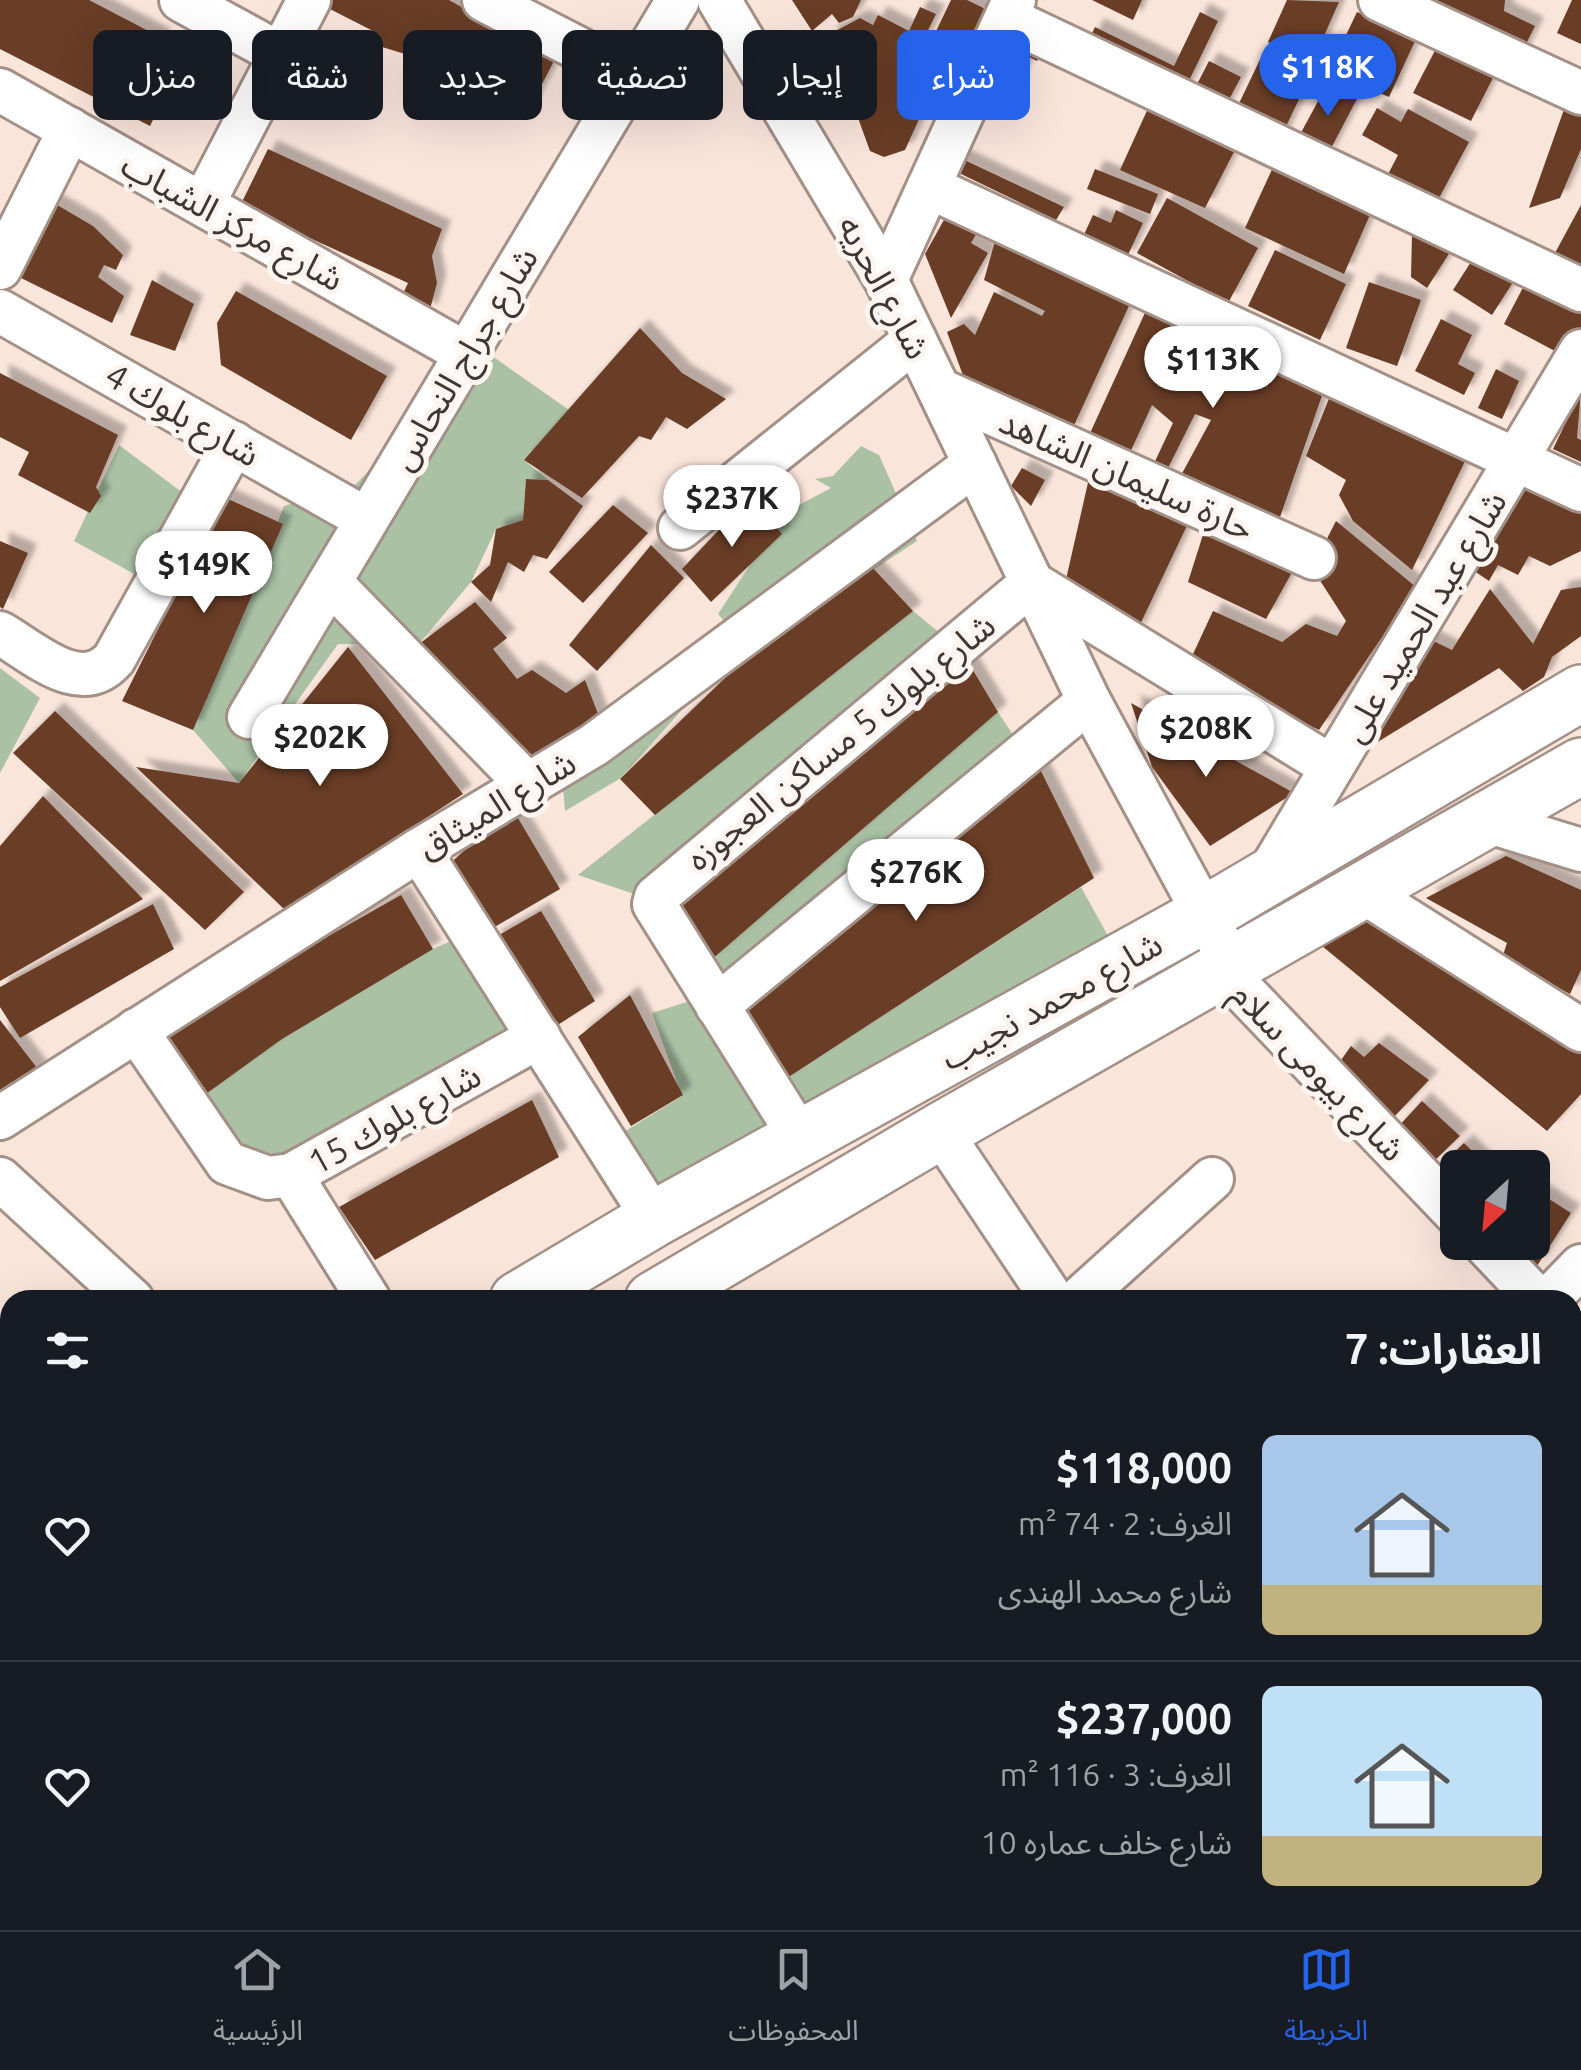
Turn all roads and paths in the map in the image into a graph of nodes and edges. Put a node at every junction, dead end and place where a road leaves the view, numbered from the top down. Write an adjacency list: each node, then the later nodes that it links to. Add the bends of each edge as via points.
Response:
1 (182, 0): 10 (street)
2 (309, 0): 8 (street)
3 (484, 0): 11 (street)
4 (678, 0): 9 (street, شارع جراج النحاس)
5 (719, 0): 20 (street, شارع الحريه)
6 (1380, 0): 13 (street)
7 (1010, 9): 17 (street); 21 (street)
8 (293, 30)
9 (660, 30)
10 (252, 39)
11 (562, 40)
12 (0, 90): 16 (street, شارع مركز الشباب)
13 (1581, 93)
14 (252, 109): 18 (street)
15 (606, 120): 25 (street, شارع جراج النحاس)
16 (70, 129): 18 (street, شارع مركز الشباب); 19 (street)
17 (929, 187): 20 (street); 28 (street)
18 (203, 204): 25 (street, شارع مركز الشباب)
19 (0, 268)
20 (886, 280): 23 (street, شارع الحريه)
21 (1581, 290)
22 (0, 310): 27 (street, شارع بلوك 4)
23 (916, 340): 26 (street, شارع الحريه); 32 (street)
24 (1581, 351): 28 (street, شارع عبد الحميد على)
25 (466, 353): 31 (street, شارع جراج النحاس)
26 (940, 390): 29 (street, شارع الحريه); 33 (street, حارة سليمان الشاهد)
27 (234, 443): 31 (street, شارع بلوك 4); 36 (street, via 101,674 69,674)
28 (1517, 460): 30 (street); 41 (street, شارع عبد الحميد على)
29 (975, 464): 35 (street, شارع الحريه); 42 (street, شارع الميثاق, via 594,744)
30 (1581, 490)
31 (366, 518): 34 (street, شارع جراج النحاس)
32 (680, 528)
33 (1314, 558)
34 (330, 582): 39 (street, شارع جراج النحاس); 42 (street)
35 (1032, 583): 38 (street, شارع الحريه); 41 (street); 50 (street, شارع بلوك 5 مساكن العجوزه, via 660,890 654,904)
36 (0, 633)
37 (1581, 694): 46 (main road, شارع محمد نجيب)
38 (1089, 701): 48 (street, شارع الحريه); 50 (street)
39 (249, 717)
40 (1581, 766): 43 (main road, شارع محمد نجيب)
41 (1332, 767): 46 (street, شارع عبد الحميد على)
42 (526, 784): 44 (street, شارع الميثاق)
43 (1484, 820): 45 (street); 47 (main road, شارع محمد نجيب)
44 (419, 850): 51 (street, شارع الميثاق); 53 (street)
45 (1581, 850)
46 (1264, 881): 48 (main road, شارع محمد نجيب)
47 (1360, 890): 49 (main road, شارع محمد نجيب); 52 (street)
48 (1204, 915): 49 (street, شارع الحريه); 56 (main road, شارع محمد نجيب)
49 (1227, 966): 55 (main road, شارع محمد نجيب); 60 (street, شارع بيومى سلام)
50 (718, 1006): 56 (street)
51 (136, 1030): 54 (street, شارع الميثاق); 57 (street, شارع بلوك 15, via 228,1163 268,1178)
52 (1581, 1030)
53 (539, 1037): 57 (street, شارع بلوك 15); 61 (street)
54 (0, 1118)
55 (940, 1130): 67 (main road, شارع محمد نجيب); 68 (street)
56 (801, 1139): 61 (main road, شارع محمد نجيب)
57 (291, 1175): 65 (street)
58 (0, 1179): 64 (street)
59 (1212, 1179): 69 (street)
60 (1440, 1197)
61 (654, 1219): 66 (main road, شارع محمد نجيب)
62 (1500, 1260): 70 (street)
63 (1581, 1266): 71 (street)
64 (121, 1290)
65 (363, 1290)
66 (535, 1290)
67 (670, 1290)
68 (1046, 1290)
69 (1061, 1290)
70 (1529, 1290)
71 (1558, 1290)

